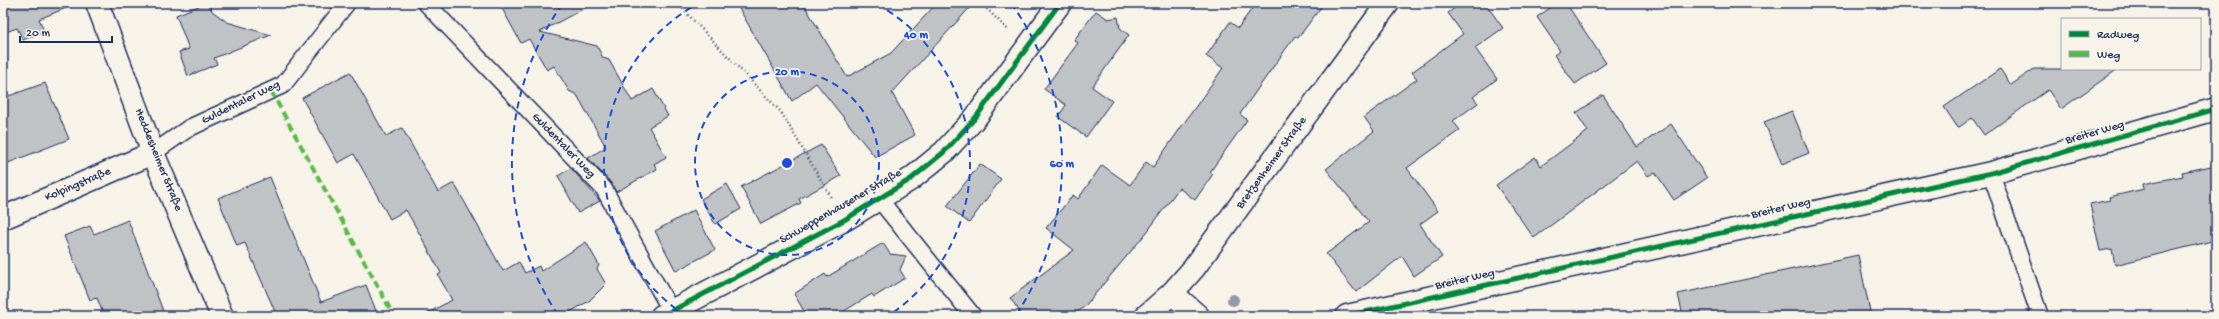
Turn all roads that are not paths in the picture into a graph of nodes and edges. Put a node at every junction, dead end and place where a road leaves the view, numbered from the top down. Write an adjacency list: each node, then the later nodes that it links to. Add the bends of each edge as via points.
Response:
1 (97, 3): 7 (street, Heddesheimer Straße)
2 (347, 3): 7 (lane, Guldentaler Weg, via 283,84 189,128)
3 (426, 3): 12 (lane, Guldentaler Weg, via 604,189)
4 (1060, 3): 9 (street, Schweppenhausener Straße, via 976,117 944,152 911,179)
5 (1388, 3): 11 (street, Bretzenheimer Straße, via 1224,229)
6 (2216, 109): 8 (street, Breiter Weg)
7 (153, 152): 10 (street, Kolpingstraße); 13 (street, Heddesheimer Straße)
8 (1991, 173): 17 (street, Breiter Weg); 18 (lane)
9 (879, 199): 12 (street, Schweppenhausener Straße); 14 (lane)
10 (3, 218)
11 (1172, 293): 15 (street, Bretzenheimer Straße); 16 (street)
12 (666, 313)
13 (222, 316)
14 (973, 316)
15 (1146, 316)
16 (1198, 316)
17 (1347, 316)
18 (2040, 316)

